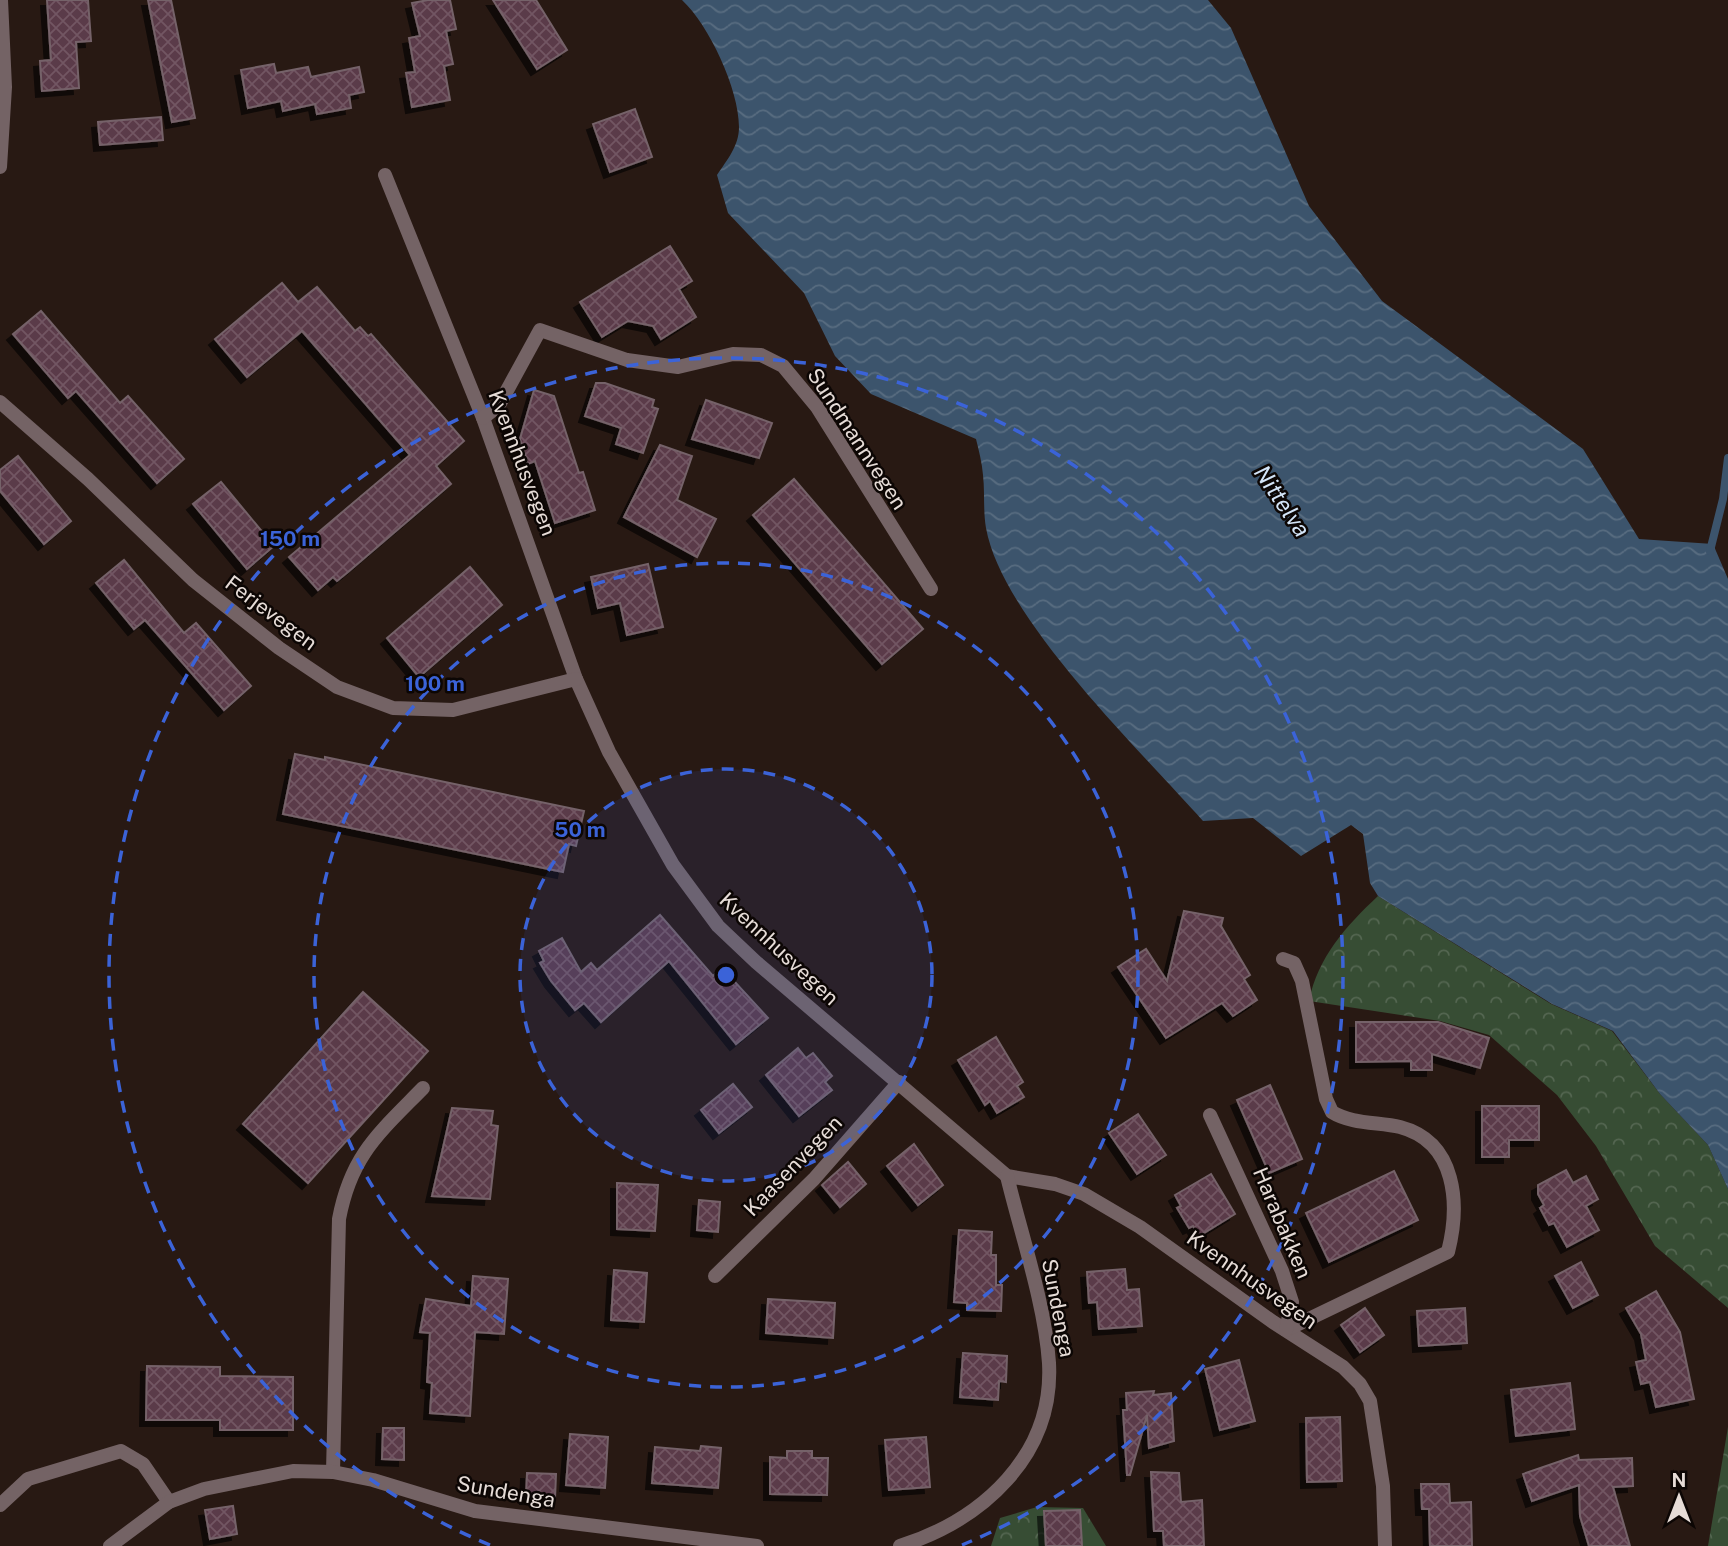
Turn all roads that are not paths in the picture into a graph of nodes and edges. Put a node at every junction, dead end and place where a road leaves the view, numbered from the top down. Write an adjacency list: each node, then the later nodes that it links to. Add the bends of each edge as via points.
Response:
1 (1, 0): 2 (street, via 5,87)
2 (0, 167)
3 (385, 175): 5 (street, Kvennhusvegen)
4 (0, 402): 7 (street, Ferjevegen, via 193,580 337,687 393,708 453,710)
5 (483, 418): 6 (street, Sundmannvegen, via 499,405 540,330 627,360 678,368 733,354 761,355 783,366 817,407); 7 (street, Kvennhusvegen)
6 (931, 589)
7 (576, 679): 9 (street, Kvennhusvegen, via 609,752 697,901 756,962)
8 (1283, 958): 14 (street, via 1294,963 1302,981 1332,1112 1399,1127 1424,1138 1446,1163 1455,1192 1455,1225 1448,1252)
9 (899, 1082): 12 (street, Kvennhusvegen); 13 (street, Kaasenvegen, via 814,1179)
10 (423, 1088): 15 (street, via 355,1163 344,1192)
11 (1210, 1115): 14 (street, Harabakken, via 1282,1271 1292,1302)
12 (1007, 1176): 14 (street, Kvennhusvegen, via 1084,1194 1140,1227); 20 (street, Sundenga, via 1046,1336 1049,1366 1043,1417 1024,1459 985,1503 960,1521)
13 (715, 1276)
14 (1286, 1330): 21 (street, Kvennhusvegen, via 1343,1367 1370,1401 1383,1486)
15 (333, 1472): 16 (street, Sundenga, via 293,1471 250,1478); 19 (street, Sundenga, via 475,1511)
16 (169, 1502): 17 (street, via 143,1464 121,1451 28,1479); 18 (street, Sundenga)
17 (0, 1506)
18 (110, 1546)
19 (757, 1546)
20 (900, 1546)
21 (1385, 1546)

